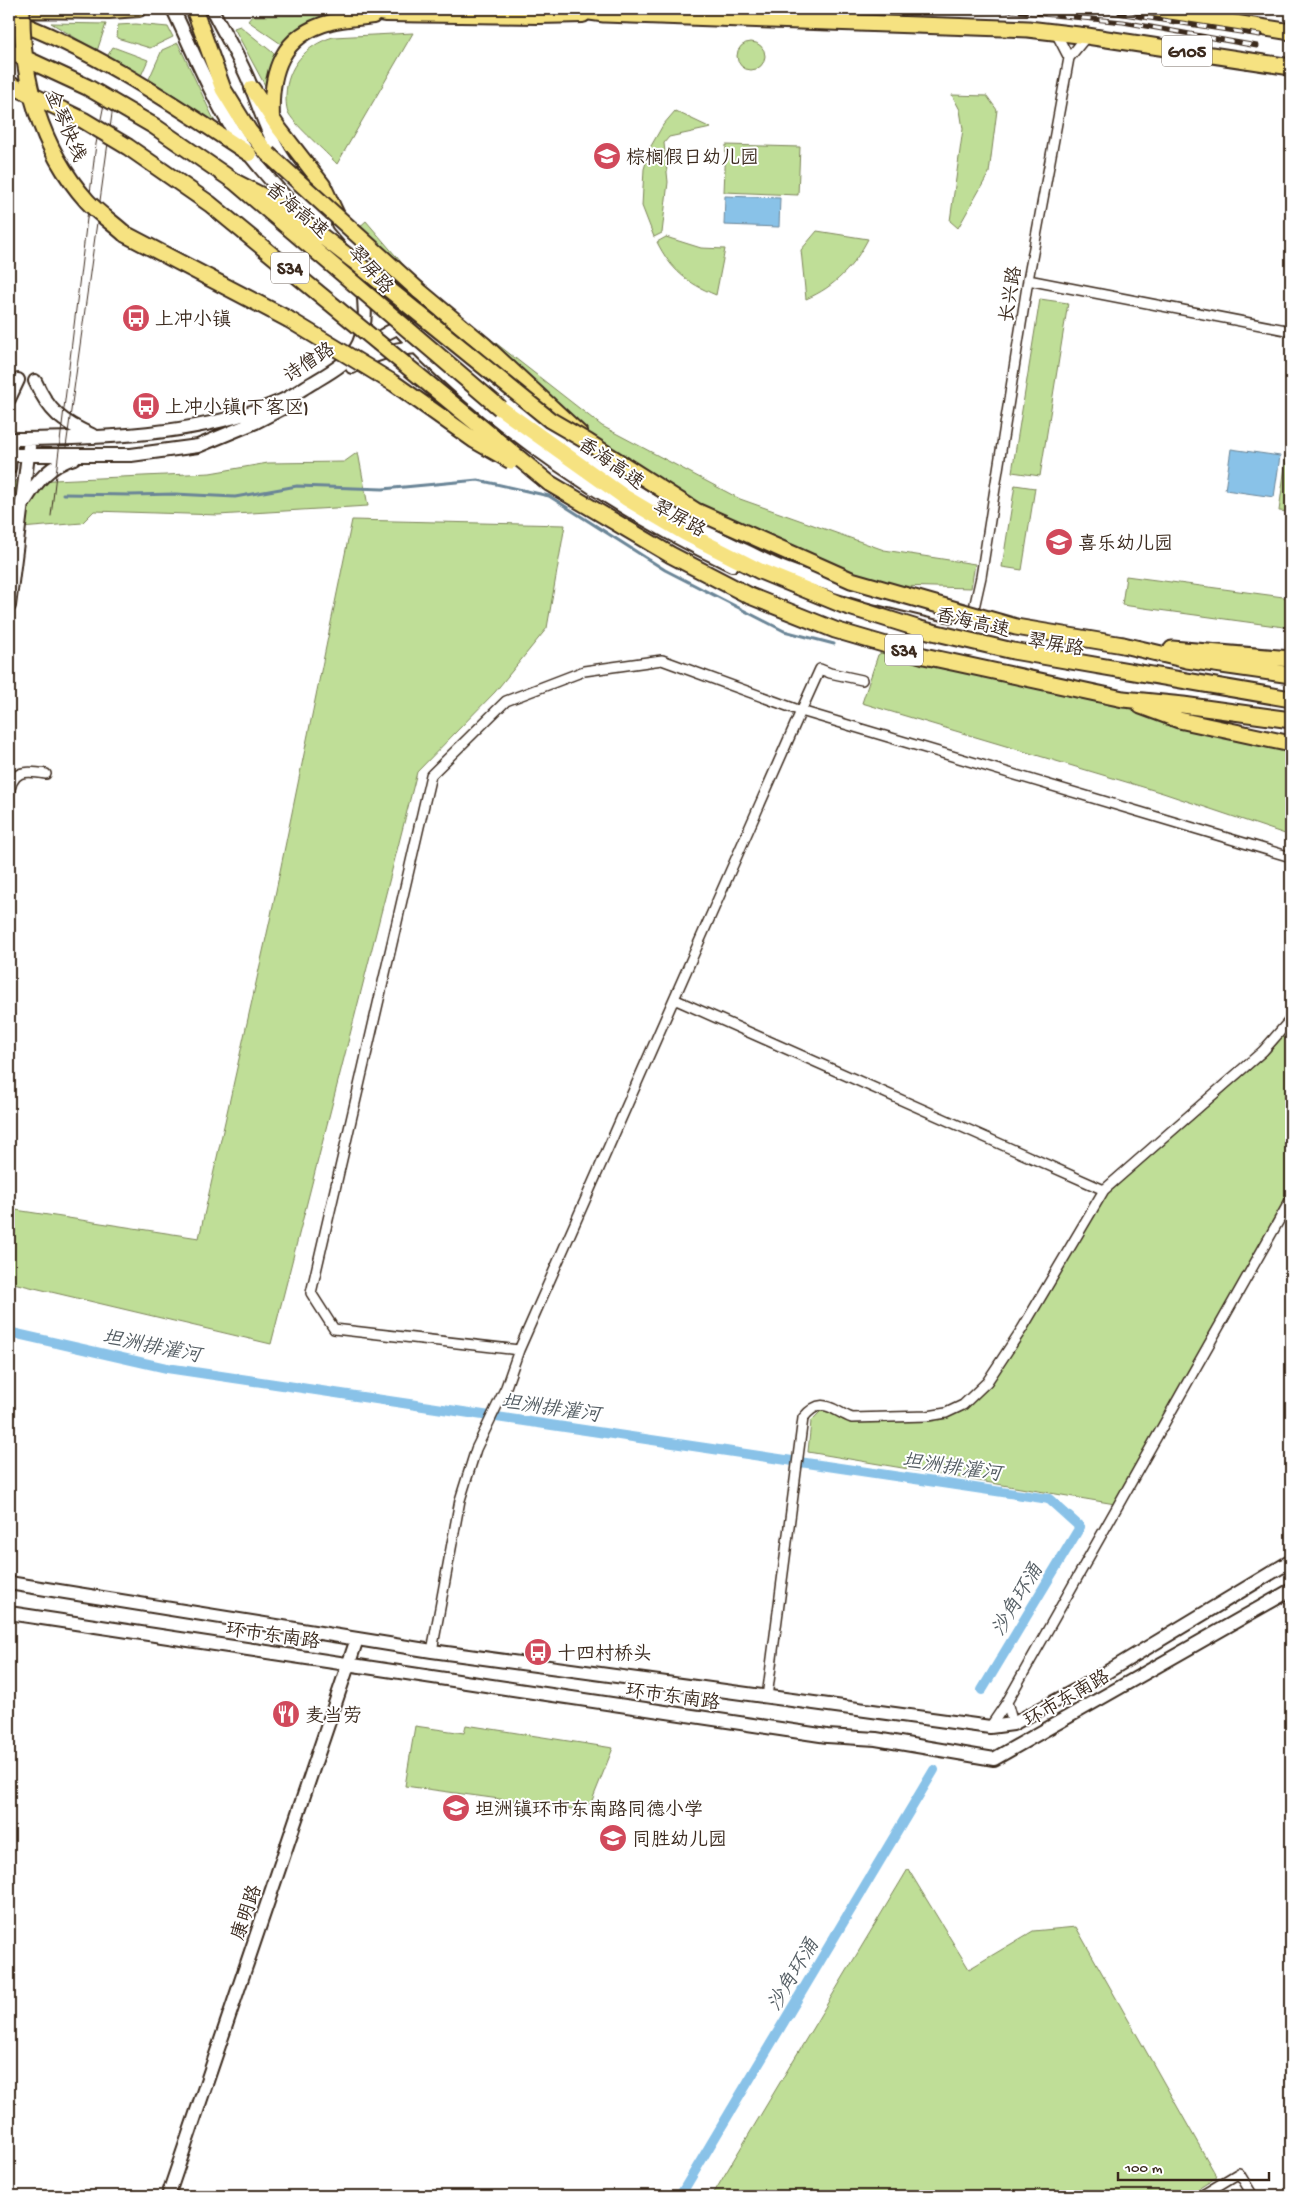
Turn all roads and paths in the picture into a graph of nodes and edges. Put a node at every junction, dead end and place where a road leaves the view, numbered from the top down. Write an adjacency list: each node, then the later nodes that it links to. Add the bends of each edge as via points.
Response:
1 (22, 9): 46 (highway, 金琴快线, bridge, via 26,76 36,108 55,158 89,202 125,234 288,319 395,384 474,440)
2 (140, 9): 10 (main road)
3 (173, 9): 23 (main road, 翠屏路, via 221,109)
4 (194, 9): 41 (highway, bridge, via 223,89 249,132 268,154 418,290 484,345)
5 (212, 9): 21 (main road, 翠屏路)
6 (356, 9): 11 (main road, G105)
7 (569, 9): 12 (highway, G105)
8 (1148, 9): 15 (highway, G105)
9 (9, 10): 10 (main road)
10 (70, 10)
11 (386, 14): 12 (main road, G105); 22 (main road, via 326,24 295,40 284,53 273,76)
12 (604, 14): 14 (highway, G105, via 888,22)
13 (9, 19): 23 (main road, via 78,49)
14 (1055, 31): 16 (highway, G105); 18 (street)
15 (1291, 32)
16 (1087, 36): 18 (street, 长兴路); 19 (highway, G105)
17 (9, 51): 24 (highway, 香海高速 / S34, bridge, via 88,87 154,126)
18 (1069, 58): 26 (street, 长兴路)
19 (1291, 67)
20 (9, 84): 46 (highway, S34, bridge, via 83,120 210,204)
21 (252, 88): 22 (main road); 25 (main road, 翠屏路, via 262,121 277,149)
22 (272, 118): 25 (main road, via 323,185)
23 (249, 154): 28 (main road, 翠屏路)
24 (235, 182): 41 (highway, bridge, via 282,206 550,420); 56 (highway, 香海高速 / S34, bridge, via 500,408 626,498 685,533 760,571 843,605 920,629 1012,650)
25 (346, 234): 27 (main road, 翠屏路)
26 (1028, 280): 31 (street); 49 (street, 长兴路)
27 (387, 282): 29 (main road, via 395,304); 30 (main road, 翠屏路)
28 (362, 286): 29 (main road, 翠屏路); 34 (main road, 诗僧路, via 366,308 363,330 358,344)
29 (395, 327): 30 (main road, via 414,325); 32 (main road, 翠屏路); 33 (main road); 34 (main road)
30 (428, 328): 49 (main road, 翠屏路, via 561,441 688,524 783,569 858,594)
31 (1291, 331)
32 (416, 347): 33 (main road, 诗僧路); 56 (main road, 翠屏路, via 486,411 615,501 678,539 826,605 919,634 978,648 1159,682)
33 (371, 356): 44 (main road, 诗僧路, via 304,398 198,446 131,455)
34 (345, 362): 38 (main road, 诗僧路, via 282,400 236,416 189,428)
35 (18, 380): 37 (main road)
36 (35, 381): 38 (main road, via 58,417)
37 (9, 399)
38 (94, 436): 40 (main road, 诗僧路)
39 (10, 439): 40 (main road, 诗僧路); 43 (main road)
40 (30, 439): 42 (main road)
41 (588, 442): 50 (highway, bridge, via 696,511 851,580 1016,627)
42 (28, 454): 43 (main road, 诗僧路); 44 (main road, 诗僧路); 47 (main road)
43 (10, 455): 45 (main road)
44 (86, 455): 47 (main road, via 53,466 35,484)
45 (9, 468)
46 (549, 483): 55 (highway, S34, via 750,596 835,630 924,656)
47 (22, 505): 48 (main road)
48 (9, 606)
49 (971, 620): 54 (main road, 翠屏路, via 1016,632)
50 (1124, 646): 51 (highway); 52 (highway, via 1187,660)
51 (1291, 659)
52 (1291, 675)
53 (862, 680): 57 (street, via 820,669)
54 (1291, 680)
55 (1124, 699): 58 (highway, S34); 59 (highway, via 1179,720)
56 (1291, 700)
57 (801, 711): 62 (street); 63 (street); 67 (street, via 662,660 584,671 506,701 431,775 311,1293 334,1329)
58 (1291, 720)
59 (1291, 744)
60 (46, 774): 61 (street, via 25,771 12,782)
61 (9, 795)
62 (1291, 857)
63 (674, 999): 65 (street); 67 (street)
64 (1291, 1019): 65 (street, via 1263,1051)
65 (1104, 1190): 75 (street, via 1022,1329 987,1382 963,1405 946,1413 928,1416 852,1418 830,1406 820,1406 803,1418)
66 (1291, 1199): 76 (street)
67 (519, 1350): 73 (street, via 506,1387 476,1449 460,1500)
68 (1291, 1562): 77 (main road, 环市东南路, via 1088,1684)
69 (9, 1583): 72 (main road, 环市东南路)
70 (1291, 1590): 74 (main road, 环市东南路, via 994,1759 876,1739 827,1736 520,1692)
71 (9, 1613): 74 (main road, 环市东南路)
72 (357, 1639): 73 (main road, 环市东南路); 74 (main road, 康明路)
73 (432, 1651): 75 (main road, 环市东南路)
74 (350, 1663): 79 (main road, 康明路)
75 (767, 1697): 78 (main road, 环市东南路)
76 (1007, 1702): 77 (street); 78 (street)
77 (1013, 1724): 78 (main road, 环市东南路)
78 (990, 1727)
79 (168, 2196)
80 (1201, 2196): 81 (street, via 1239,2172)
81 (1253, 2196)

